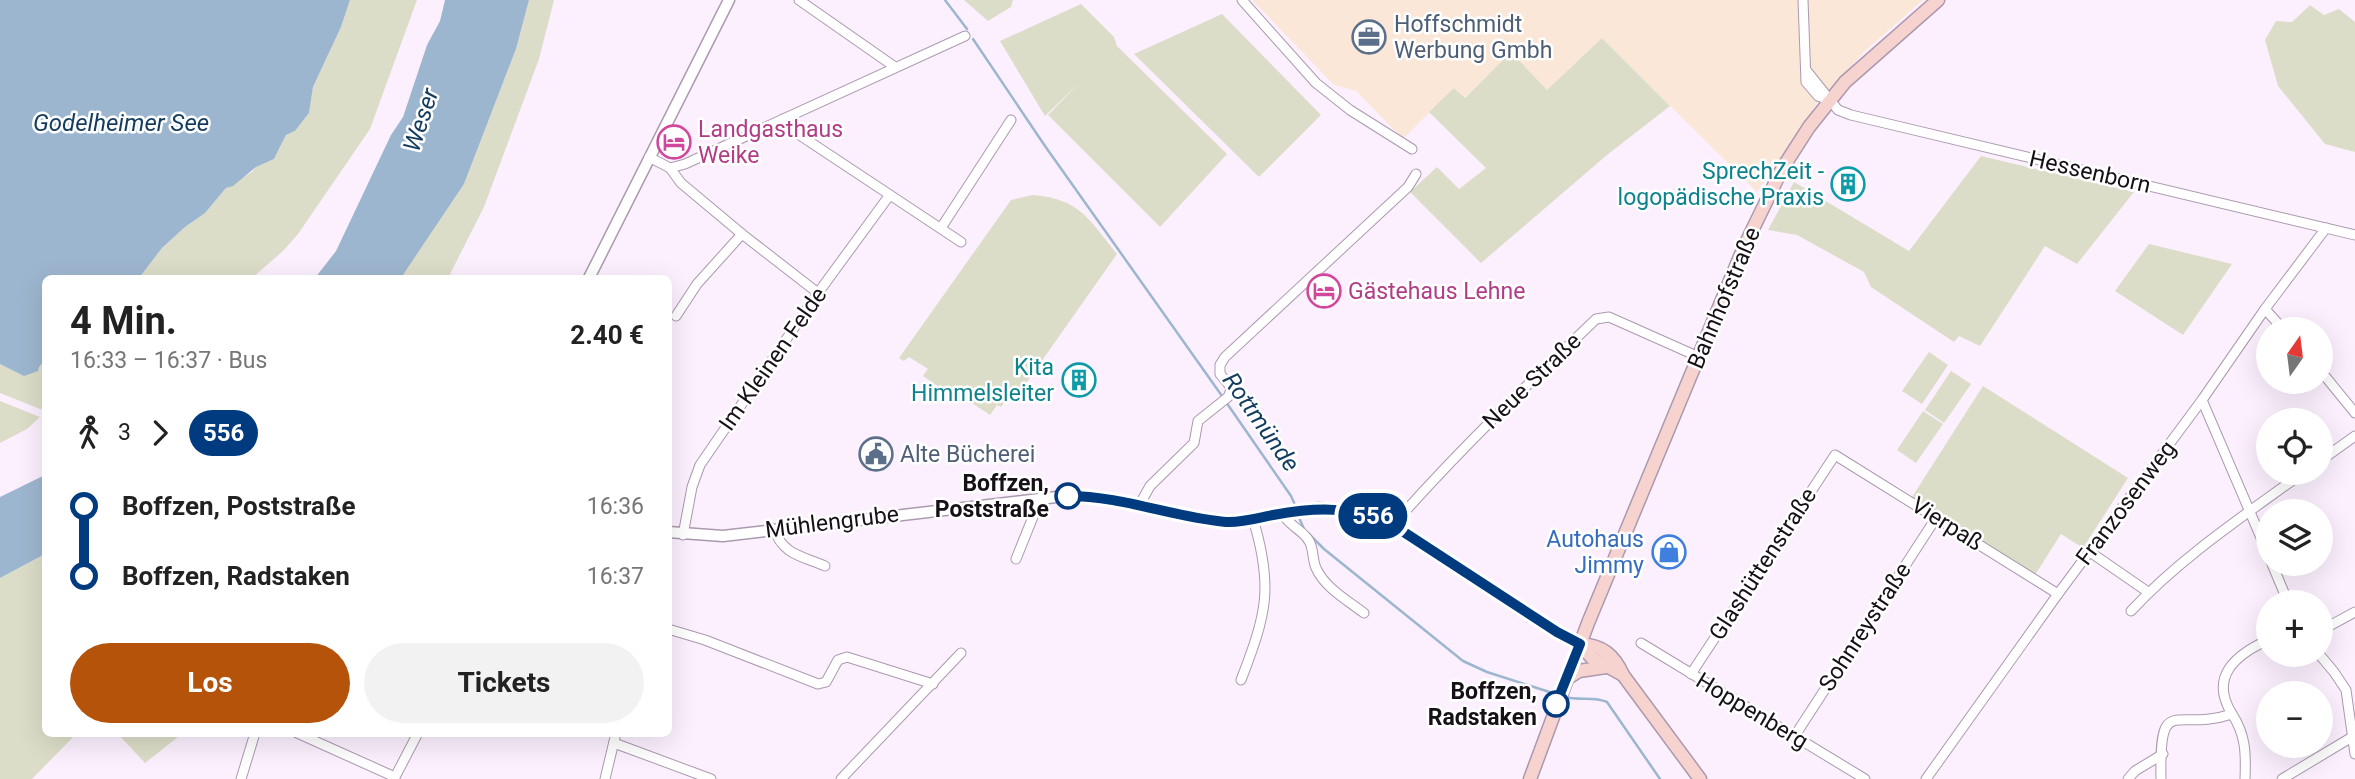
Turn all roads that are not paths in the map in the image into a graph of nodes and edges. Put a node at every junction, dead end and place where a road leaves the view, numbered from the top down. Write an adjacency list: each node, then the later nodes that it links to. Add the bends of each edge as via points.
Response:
1 (729, 0): 12 (street)
2 (799, 0): 7 (street)
3 (1242, 0): 11 (street, via 1317,83)
4 (1803, 0): 8 (street, via 1806,70)
5 (1938, 0): 8 (main road, Bahnhofstraße)
6 (965, 36): 7 (street)
7 (895, 67): 9 (street)
8 (1829, 100): 17 (street, Hessenborn, via 1852,115); 26 (main road, Bahnhofstraße, via 1782,169)
9 (783, 119): 13 (street); 15 (street, via 792,130)
10 (1011, 120): 16 (street)
11 (1412, 149)
12 (649, 157): 13 (street); 21 (street)
13 (670, 168): 18 (street, via 681,183)
14 (1416, 174): 35 (street, via 1408,187 1225,357 1220,374 1231,390 1198,421 1194,443 1150,486)
15 (889, 196): 16 (street); 22 (street, Im Kleinen Felde)
16 (941, 228): 20 (street)
17 (2326, 228): 19 (street, Hessenborn); 23 (street, Franzosenweg)
18 (742, 234): 22 (street); 24 (street, via 697,284)
19 (2355, 235)
20 (961, 242)
21 (590, 275)
22 (818, 293): 44 (street, Im Kleinen Felde, via 700,465)
23 (2264, 309): 25 (street); 28 (street, Franzosenweg)
24 (676, 316)
25 (2272, 317)
26 (1699, 357): 40 (street, Neue Straße, via 1609,317 1596,319 1491,419); 56 (main road, Bahnhofstraße)
27 (2333, 386): 29 (street)
28 (2202, 400): 36 (street); 45 (street, Franzosenweg)
29 (2355, 413)
30 (2355, 436): 31 (street)
31 (2333, 452)
32 (1835, 455): 38 (street, Vierpaß); 61 (street, Glashüttenstraße)
33 (2286, 485): 36 (street)
34 (1041, 497): 35 (street, Mühlengrube, via 1089,496); 42 (street, Mühlengrube); 46 (street)
35 (1140, 504): 39 (street, Mühlengrube, via 1203,520)
36 (2250, 512): 41 (street); 48 (street)
37 (1287, 513): 39 (street, Mühlengrube); 40 (street, Mühlengrube, via 1353,511); 52 (street, via 1290,524 1312,545 1313,559 1324,579)
38 (1936, 518): 49 (street, Vierpaß); 71 (street, Sohnreystraße)
39 (1253, 519): 63 (street, via 1264,561 1264,608)
40 (1393, 525): 56 (street, Mühlengrube)
41 (2256, 526)
42 (774, 529): 44 (street, Mühlengrube, via 723,536); 47 (street, via 785,549)
43 (672, 533): 44 (street, Mühlengrube)
44 (683, 535)
45 (2090, 552): 48 (street); 49 (street, Franzosenweg)
46 (1016, 559)
47 (825, 566)
48 (2148, 592): 50 (street)
49 (2058, 594): 85 (street, Franzosenweg)
50 (2131, 611)
51 (2355, 612): 53 (street)
52 (1364, 613)
53 (2333, 624)
54 (672, 630): 64 (street, via 818,684 826,682 838,660 847,657)
55 (1641, 643): 61 (street, Hoppenberg)
56 (1580, 644): 59 (main road); 62 (main road, via 1605,650); 65 (main road, Bahnhofstraße)
57 (2256, 647): 66 (street, via 2228,667 2224,701)
58 (961, 653): 64 (street)
59 (1606, 667): 62 (main road); 65 (main road, via 1579,671)
60 (2330, 667): 67 (street, via 2346,690)
61 (1691, 674): 71 (street, Hoppenberg)
62 (1623, 675): 83 (main road)
63 (1241, 680)
64 (933, 684): 81 (street)
65 (1561, 690): 82 (main road, Bahnhofstraße)
66 (2232, 714): 74 (street, via 2173,720 2162,734); 88 (street, via 2241,727 2246,750)
67 (2353, 717): 72 (street)
68 (254, 737): 78 (street)
69 (306, 737): 77 (street)
70 (416, 737): 77 (street)
71 (1794, 737): 76 (street, Hoppenberg)
72 (2352, 737): 75 (street); 89 (street)
73 (615, 738): 79 (street); 80 (street)
74 (2163, 754): 86 (street); 87 (street)
75 (2355, 754)
76 (1852, 776): 84 (street, Hoppenberg)
77 (394, 778)
78 (241, 779)
79 (605, 779)
80 (712, 779)
81 (841, 779)
82 (1530, 779)
83 (1700, 779)
84 (1865, 779)
85 (1926, 779)
86 (2128, 779)
87 (2161, 779)
88 (2245, 779)
89 (2282, 779)

